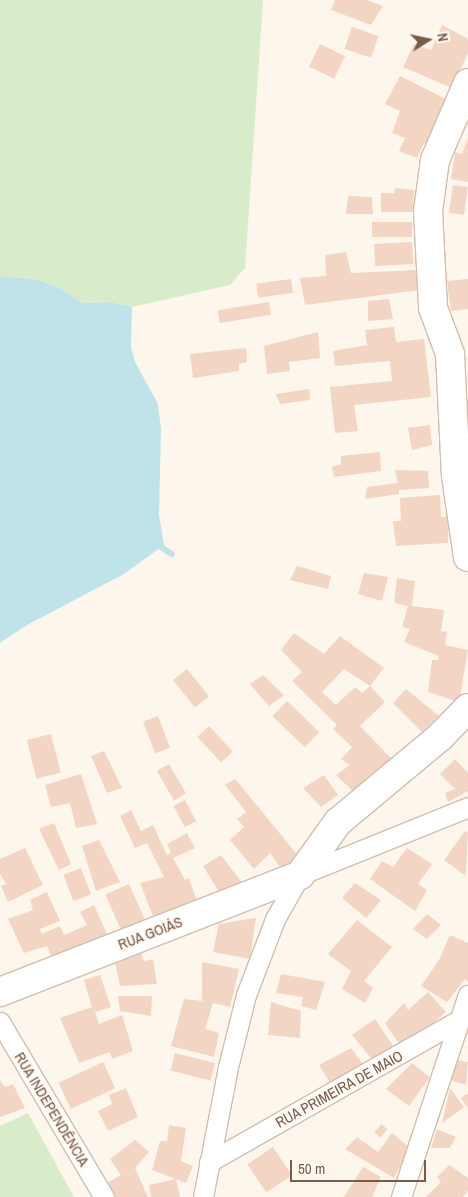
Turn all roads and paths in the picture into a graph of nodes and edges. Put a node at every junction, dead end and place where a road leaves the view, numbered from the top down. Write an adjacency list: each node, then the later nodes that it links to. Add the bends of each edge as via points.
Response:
1 (468, 84): 2 (street, via 435,160 428,211 433,308)
2 (459, 357): 3 (street, via 456,476)
3 (468, 557)
4 (468, 708): 6 (street, via 440,737 338,822)
5 (468, 807): 6 (street)
6 (300, 875): 7 (street, RUA GOIÁS); 11 (street, via 275,919 246,995)
7 (0, 992)
8 (468, 995): 9 (street)
9 (463, 1019): 11 (street, RUA PRIMEIRA DE MAIO); 14 (street)
10 (0, 1022): 12 (street, RUA INDEPENDÊNCIA)
11 (209, 1162): 13 (street)
12 (104, 1197)
13 (203, 1197)
14 (401, 1197)

